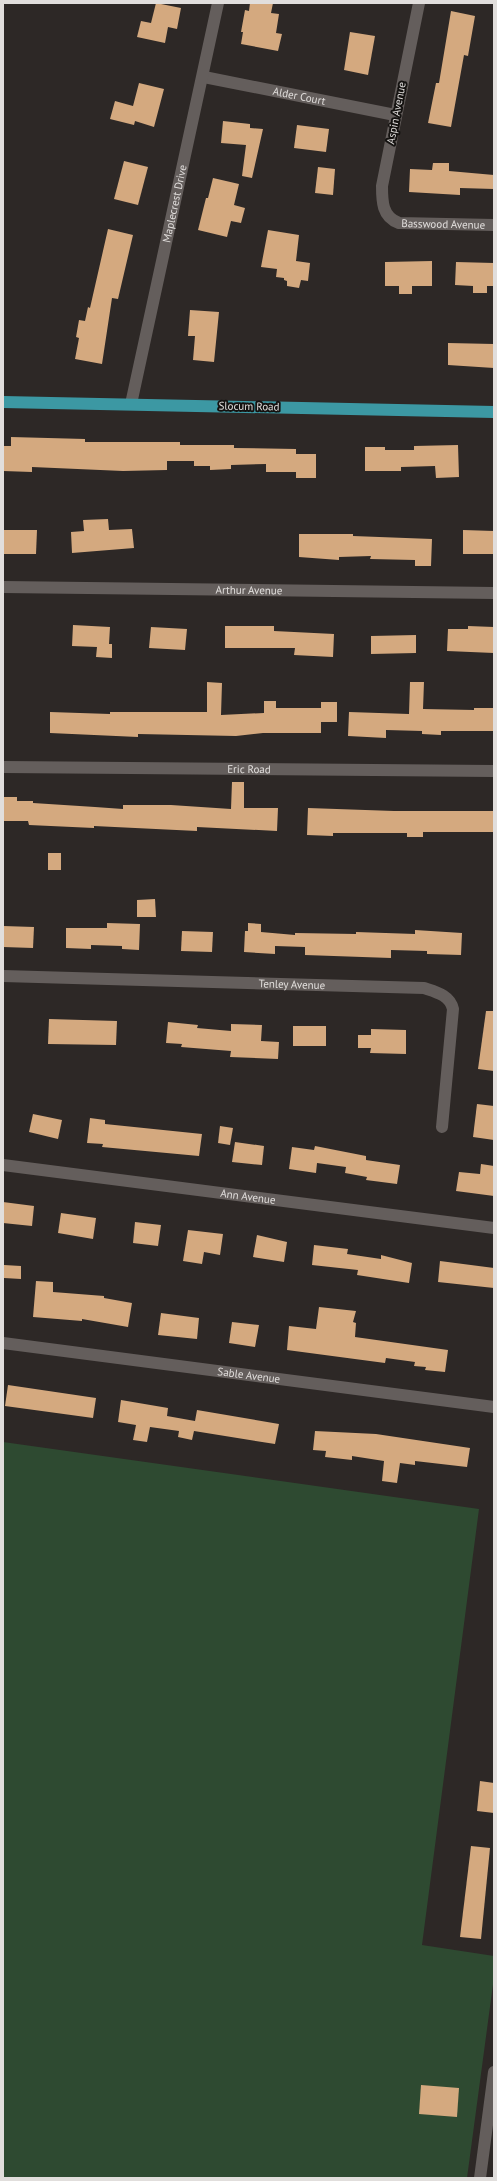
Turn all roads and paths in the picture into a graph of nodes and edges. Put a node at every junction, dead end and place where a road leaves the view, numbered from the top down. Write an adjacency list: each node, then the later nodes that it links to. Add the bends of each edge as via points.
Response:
1 (218, 3): 3 (street, Maplecrest Drive)
2 (419, 3): 4 (street, Aspin Avenue)
3 (204, 77): 4 (street, Alder Court); 8 (street, Maplecrest Drive)
4 (395, 115): 5 (street, Aspin Avenue, via 382,186 384,211)
5 (393, 221): 6 (street, Basswood Avenue, via 410,224)
6 (494, 225)
7 (3, 402): 8 (main road, Slocum Road)
8 (131, 404): 9 (main road, Slocum Road)
9 (494, 412)
10 (3, 587): 11 (street, Arthur Avenue)
11 (494, 593)
12 (3, 767): 13 (street, Eric Road)
13 (494, 771)
14 (3, 976): 15 (street, Tenley Avenue, via 424,988 438,992 448,999 453,1009)
15 (442, 1127)
16 (3, 1165): 17 (street, Ann Avenue)
17 (494, 1228)
18 (3, 1343): 19 (street, Sable Avenue)
19 (494, 1407)
20 (494, 2072): 21 (street)
21 (480, 2178)

